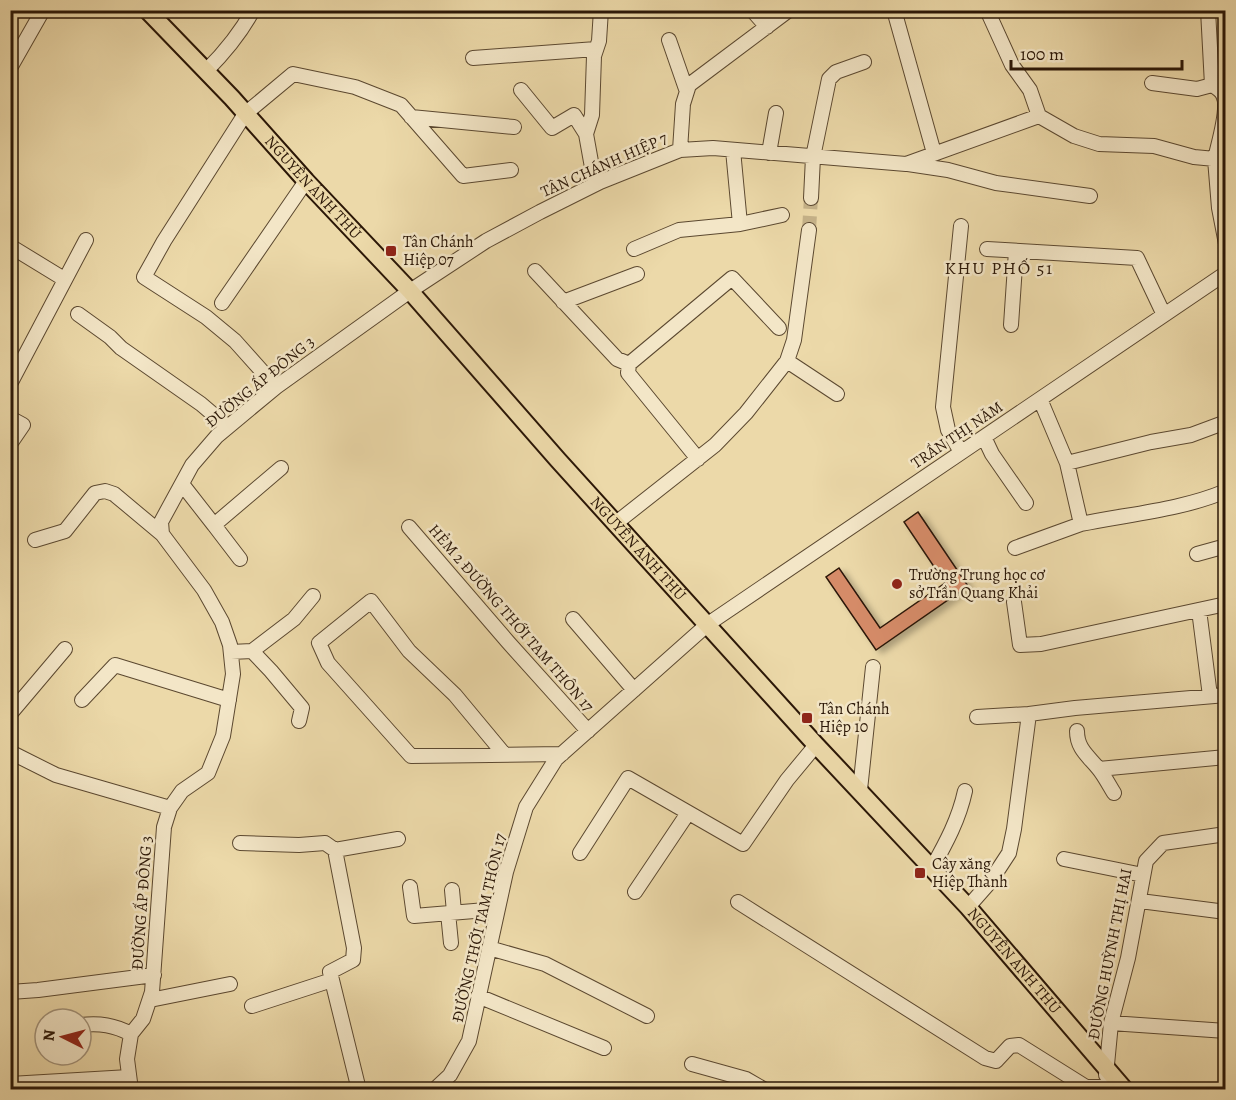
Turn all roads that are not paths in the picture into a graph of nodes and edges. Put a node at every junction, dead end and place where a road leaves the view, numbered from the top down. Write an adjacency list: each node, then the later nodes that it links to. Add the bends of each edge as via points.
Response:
1 (43, 10): 15 (street)
2 (147, 10): 16 (main road, NGUYỄN ẢNH THỦ)
3 (253, 10): 16 (street, via 241,32)
4 (601, 10): 12 (street)
5 (752, 10): 10 (street)
6 (789, 10): 10 (street)
7 (894, 10): 30 (street)
8 (987, 10): 23 (street, via 1012,65 1030,90)
9 (1208, 10): 18 (street)
10 (767, 27): 19 (street)
11 (669, 40): 19 (street)
12 (596, 49): 13 (street); 26 (street, via 592,115)
13 (473, 58)
14 (864, 62): 31 (street, via 836,72 830,79)
15 (10, 68)
16 (206, 71): 22 (main road, NGUYỄN ẢNH THỦ)
17 (1152, 83): 18 (street, via 1197,88)
18 (1212, 85): 32 (street, via 1225,100)
19 (686, 89): 27 (street, TÂN CHÁNH HIỆP 7)
20 (521, 90): 26 (street, via 552,128 574,115)
21 (776, 113): 29 (street)
22 (245, 114): 24 (street, via 293,74 354,87 401,105); 35 (main road, NGUYỄN ẢNH THỦ); 63 (street, via 144,277 235,341)
23 (1039, 116): 30 (street); 32 (street, via 1074,136 1099,144 1154,146)
24 (411, 117): 25 (street); 34 (street, via 463,176)
25 (514, 127)
26 (586, 134): 36 (street)
27 (680, 150): 28 (street); 36 (street, TÂN CHÁNH HIỆP 7)
28 (733, 150): 29 (street); 40 (street)
29 (769, 153): 31 (street)
30 (934, 153): 33 (street)
31 (813, 157): 33 (street); 38 (street)
32 (1215, 159): 44 (street)
33 (906, 164): 37 (street, via 996,183)
34 (512, 170)
35 (306, 181): 53 (main road, NGUYỄN ẢNH THỦ); 55 (street)
36 (596, 184): 53 (street, TÂN CHÁNH HIỆP 7, via 486,242)
37 (1090, 196)
38 (811, 198)
39 (782, 215): 40 (street)
40 (740, 224): 46 (street, via 679,230)
41 (961, 226): 71 (street, via 943,407 948,430)
42 (809, 230): 60 (street, via 794,340)
43 (86, 240): 52 (street)
44 (1226, 243)
45 (10, 246): 52 (street)
46 (634, 249)
47 (987, 249): 48 (street)
48 (1016, 251): 57 (street, via 1137,258); 58 (street)
49 (535, 271): 54 (street)
50 (1226, 273): 57 (street, TRẦN THỊ NĂM)
51 (637, 274): 54 (street)
52 (64, 279): 62 (street)
53 (410, 291): 63 (street, ĐƯỜNG ẤP ĐÔNG 3); 78 (main road, NGUYỄN ẢNH THỦ)
54 (563, 302): 61 (street, via 617,359)
55 (222, 303)
56 (78, 314): 68 (street)
57 (1164, 315): 65 (street, TRẦN THỊ NĂM)
58 (1011, 325)
59 (779, 328): 61 (street, via 732,278)
60 (787, 362): 64 (street); 72 (street, via 746,413)
61 (629, 364): 72 (street, via 627,373)
62 (10, 384)
63 (276, 387): 68 (street, ĐƯỜNG ẤP ĐÔNG 3)
64 (837, 394)
65 (1040, 399): 69 (street, TRẦN THỊ NĂM); 73 (street)
66 (10, 418): 70 (street, via 22,425)
67 (1226, 422): 73 (street, via 1191,435)
68 (228, 427): 75 (street, ĐƯỜNG ẤP ĐÔNG 3, via 192,465)
69 (984, 437): 71 (street, TRẦN THỊ NĂM); 77 (street)
70 (10, 444)
71 (961, 452): 93 (street, TRẦN THỊ NĂM)
72 (698, 459): 78 (street)
73 (1067, 463): 79 (street)
74 (281, 468): 80 (street)
75 (182, 484): 80 (street); 82 (street, ĐƯỜNG ẤP ĐÔNG 3, via 161,522)
76 (1226, 491): 79 (street)
77 (1026, 503)
78 (616, 523): 93 (main road, NGUYỄN ẢNH THỦ)
79 (1081, 524): 85 (street)
80 (214, 525): 87 (street)
81 (409, 527): 108 (street, HẺM 2 ĐƯỜNG THỚI TAM THÔN 17)
82 (162, 534): 83 (street, via 114,494 105,491 95,493 65,531); 96 (street, ĐƯỜNG ẤP ĐÔNG 3, via 204,590 222,622)
83 (36, 540)
84 (1226, 546): 86 (street)
85 (1015, 548)
86 (1197, 554)
87 (240, 559)
88 (313, 596): 95 (street, via 294,619)
89 (1014, 602): 91 (street, via 1020,645 1041,644)
90 (1226, 604): 91 (street)
91 (1199, 610): 100 (street)
92 (573, 619): 98 (street)
93 (708, 624): 98 (street, ĐƯỜNG THỚI TAM THÔN 17); 109 (main road, NGUYỄN ẢNH THỦ)
94 (65, 649): 103 (street)
95 (252, 651): 96 (street); 106 (street, via 302,708)
96 (231, 652): 102 (street, ĐƯỜNG ẤP ĐÔNG 3)
97 (873, 667): 115 (street)
98 (634, 690): 108 (street, ĐƯỜNG THỚI TAM THÔN 17)
99 (1226, 695): 100 (street)
100 (1210, 696): 104 (street)
101 (82, 699): 102 (street, via 115,665)
102 (229, 700): 118 (street, ĐƯỜNG ẤP ĐÔNG 3, via 223,736 208,772 182,791)
103 (10, 714)
104 (1029, 714): 105 (street); 133 (street, via 1009,853)
105 (977, 717)
106 (299, 721)
107 (1077, 730): 114 (street, via 1081,749)
108 (588, 731): 112 (street, ĐƯỜNG THỚI TAM THÔN 17)
109 (816, 745): 115 (main road, NGUYỄN ẢNH THỦ); 119 (street, via 743,844)
110 (10, 752): 118 (street, via 56,775)
111 (504, 754): 111 (street, via 411,756 328,663 319,643 371,601 409,651 455,695); 112 (street)
112 (562, 754): 134 (street, ĐƯỜNG THỚI TAM THÔN 17, via 526,807)
113 (1226, 757): 114 (street)
114 (1099, 769): 117 (street)
115 (860, 790): 126 (main road, NGUYỄN ẢNH THỦ)
116 (965, 791): 126 (street, via 961,812)
117 (1114, 793)
118 (170, 808): 139 (street, ĐƯỜNG ẤP ĐÔNG 3, via 164,827)
119 (688, 813): 124 (street, via 628,778); 130 (street)
120 (1226, 834): 127 (street, ĐƯỜNG HUỲNH THỊ HAI, via 1163,843 1146,861)
121 (398, 839): 123 (street)
122 (240, 843): 123 (street, via 325,843)
123 (335, 849): 140 (street, via 354,948 353,960 330,972)
124 (580, 853)
125 (1064, 859): 127 (street)
126 (932, 868): 133 (main road, NGUYỄN ẢNH THỦ)
127 (1143, 875): 131 (street, ĐƯỜNG HUỲNH THỊ HAI)
128 (410, 887): 136 (street, via 414,916)
129 (452, 890): 136 (street)
130 (635, 892)
131 (1140, 901): 135 (street); 147 (street, ĐƯỜNG HUỲNH THỊ HAI)
132 (738, 902): 156 (street, via 985,1058 996,1061 1010,1046 1019,1045 1086,1088)
133 (968, 907): 153 (main road, NGUYỄN ẢNH THỦ)
134 (498, 909): 136 (street); 138 (street, ĐƯỜNG THỚI TAM THÔN 17)
135 (1226, 912)
136 (451, 913): 137 (street)
137 (451, 943)
138 (489, 948): 143 (street, ĐƯỜNG THỚI TAM THÔN 17); 146 (street, via 545,964)
139 (154, 975): 142 (street); 144 (street, ĐƯỜNG ẤP ĐÔNG 3)
140 (332, 980): 145 (street); 157 (street)
141 (230, 984): 144 (street)
142 (10, 992)
143 (478, 996): 151 (street); 158 (street, ĐƯỜNG THỚI TAM THÔN 17, via 469,1041 450,1074)
144 (150, 1000): 150 (street, ĐƯỜNG ẤP ĐÔNG 3, via 143,1019)
145 (252, 1006)
146 (647, 1016)
147 (1111, 1023): 149 (street); 153 (street, ĐƯỜNG HUỲNH THỊ HAI)
148 (93, 1024): 150 (street, via 117,1027)
149 (1226, 1031)
150 (131, 1034): 154 (street, ĐƯỜNG ẤP ĐÔNG 3, via 127,1059)
151 (604, 1048)
152 (692, 1064): 159 (street, via 746,1079)
153 (1106, 1069): 156 (street, ĐƯỜNG HUỲNH THỊ HAI); 160 (main road, NGUYỄN ẢNH THỦ)
154 (130, 1083): 155 (street)
155 (10, 1084)
156 (1105, 1088)
157 (358, 1089)
158 (434, 1089)
159 (765, 1089)
160 (1125, 1089)

